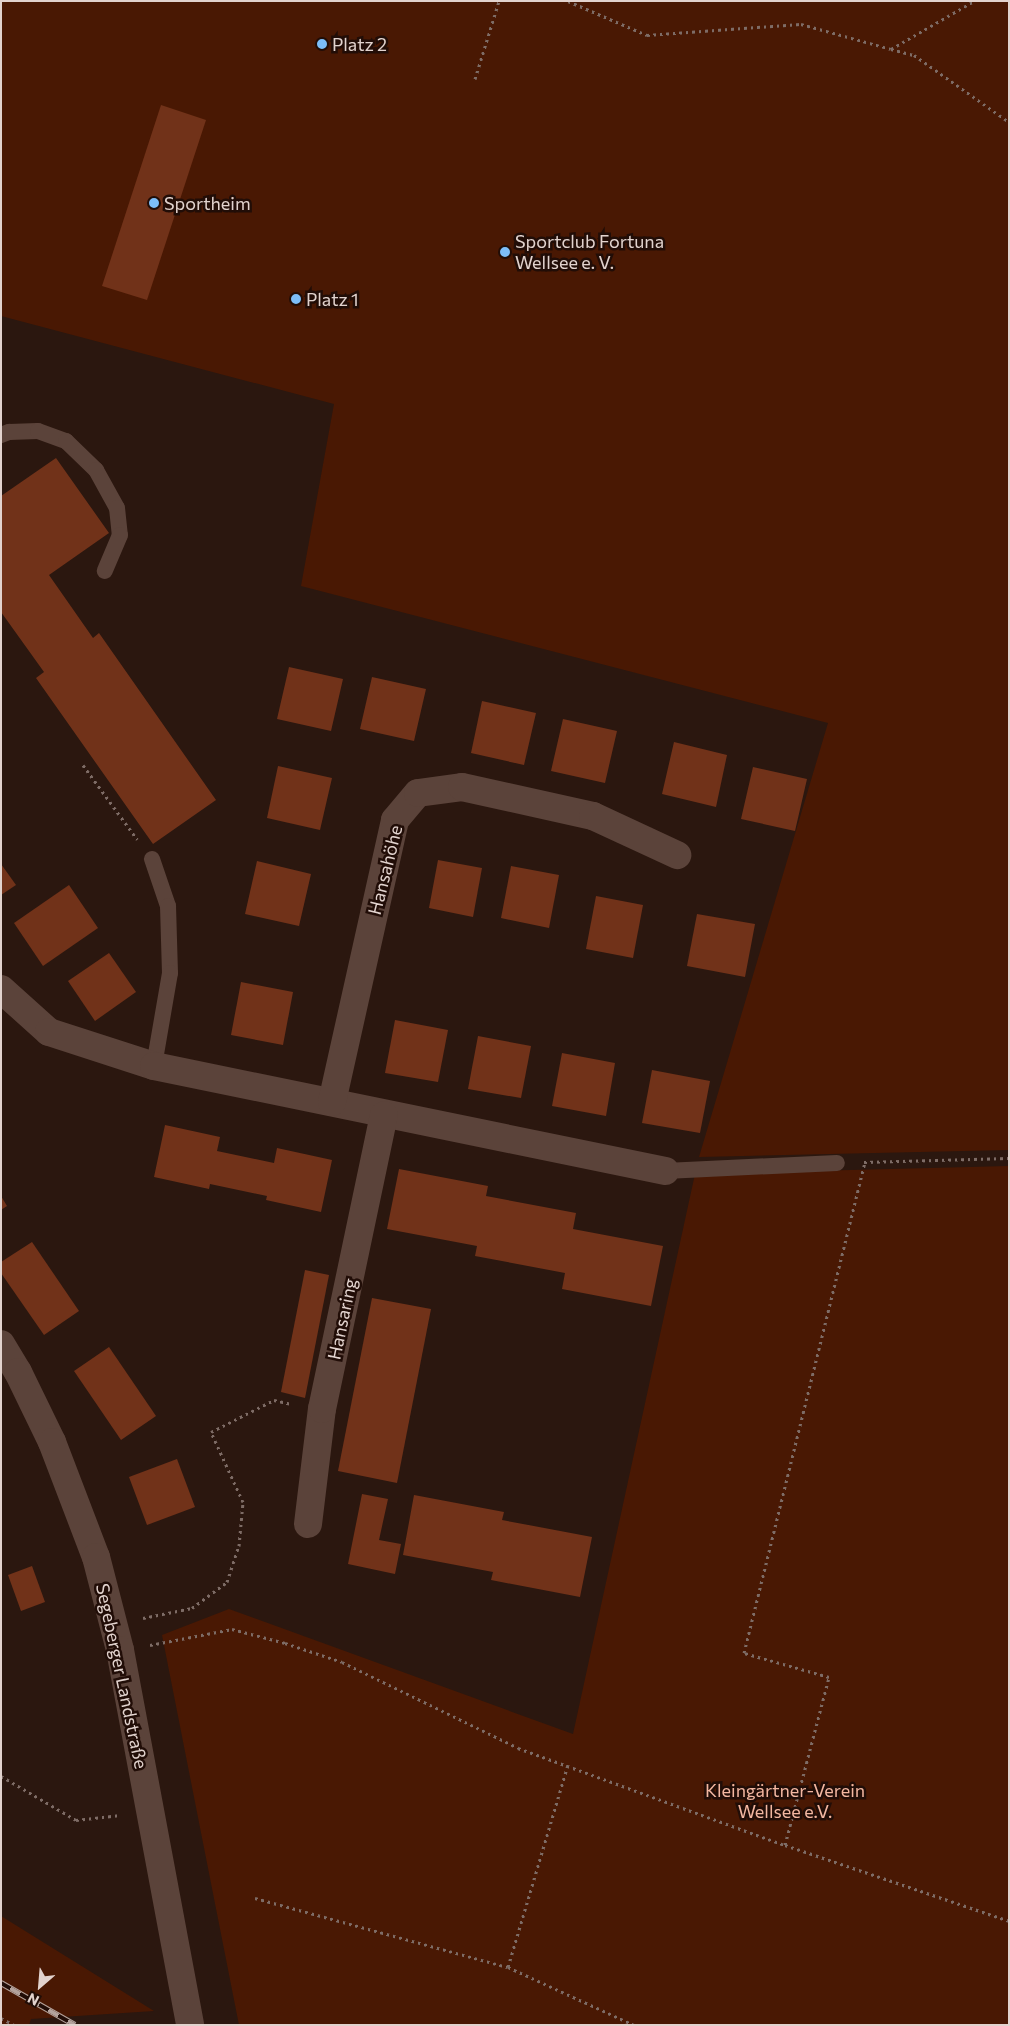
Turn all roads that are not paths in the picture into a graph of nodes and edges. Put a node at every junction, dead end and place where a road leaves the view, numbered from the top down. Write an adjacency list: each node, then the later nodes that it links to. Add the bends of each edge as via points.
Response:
1 (1, 436): 2 (lane, via 10,432 38,431 66,441 96,470 117,508 120,535)
2 (106, 571)
3 (677, 855): 7 (street, Hansahöhe, via 593,816 462,787 418,793 395,820)
4 (152, 859): 6 (lane, via 168,906 170,973)
5 (1, 989): 6 (street, via 50,1032)
6 (154, 1066): 7 (street)
7 (332, 1102): 8 (street)
8 (384, 1115): 10 (street); 12 (street, Hansaring, via 322,1409)
9 (837, 1163): 10 (lane)
10 (665, 1171)
11 (1, 1344): 13 (street, Segeberger Landstraße, via 52,1442 96,1557 120,1650)
12 (308, 1524)
13 (190, 2025)

